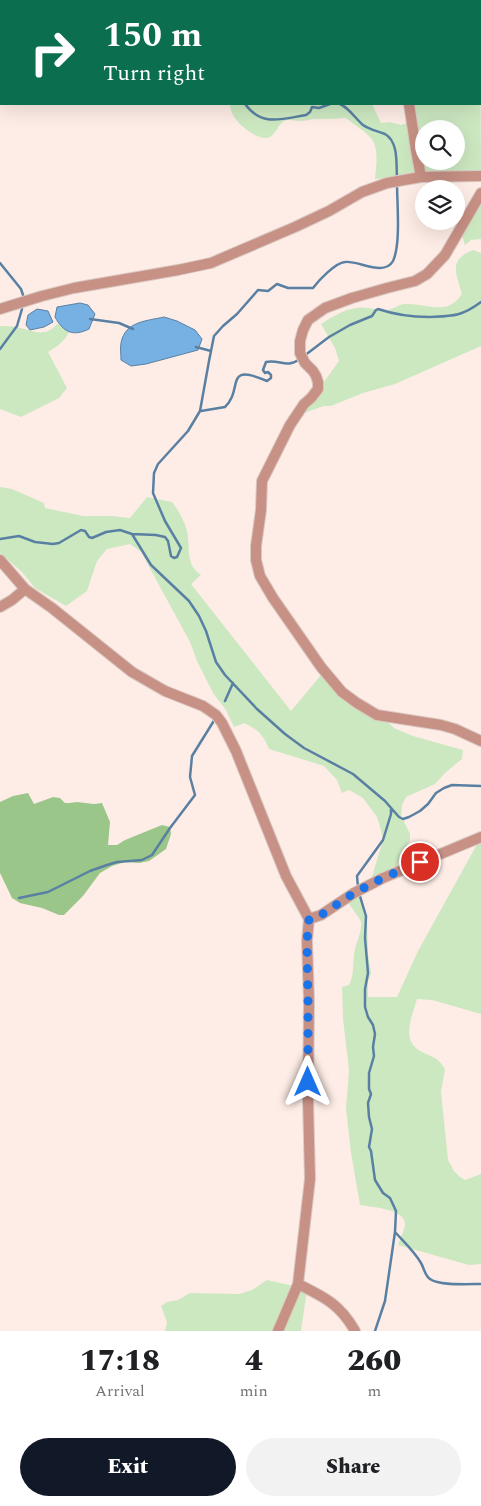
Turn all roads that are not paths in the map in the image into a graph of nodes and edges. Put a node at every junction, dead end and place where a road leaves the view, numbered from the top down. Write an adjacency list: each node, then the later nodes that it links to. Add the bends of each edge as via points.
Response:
1 (409, 105): 3 (street)
2 (481, 176): 3 (street)
3 (421, 177): 5 (street, via 387,183 362,192 329,211 211,263 74,288)
4 (481, 193): 9 (street, via 445,255 427,274 415,281 333,305 308,320 300,336 300,353 316,376 318,389 290,425 262,481 256,560 260,576 273,598 342,692 377,715 441,725)
5 (0, 309)
6 (0, 560): 7 (street)
7 (25, 589): 8 (street); 11 (street, via 132,672 216,715 236,751 286,876)
8 (0, 608)
9 (481, 741)
10 (481, 836): 11 (street, via 383,878)
11 (309, 919): 12 (street, via 310,1179)
12 (298, 1284): 13 (street); 14 (street, via 342,1310)
13 (278, 1331)
14 (355, 1331)

